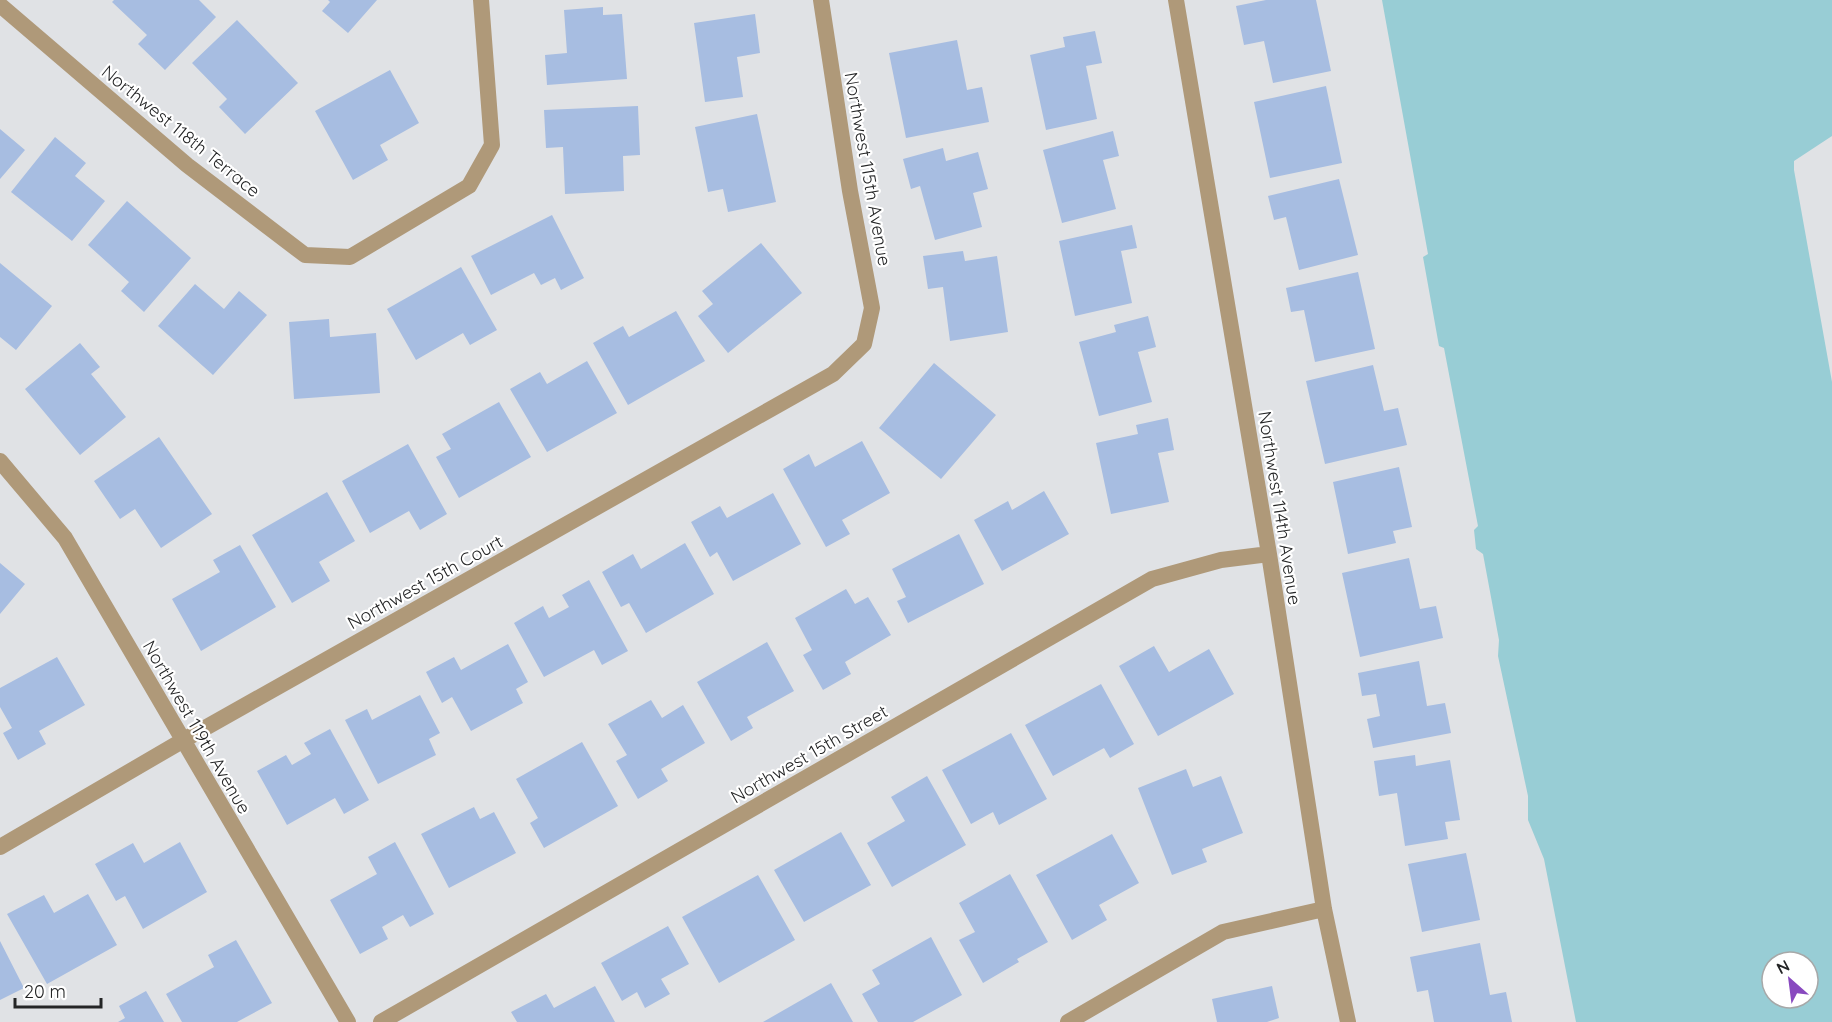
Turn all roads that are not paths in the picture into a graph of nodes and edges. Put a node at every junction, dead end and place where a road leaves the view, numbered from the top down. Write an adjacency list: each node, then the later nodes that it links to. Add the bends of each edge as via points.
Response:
1 (481, 0): 4 (street, Northwest 118th Terrace, via 492,145 469,186 350,257 305,255 187,165)
2 (821, 0): 5 (street, Northwest 115th Avenue, via 872,308)
3 (1176, 0): 7 (street, Northwest 114th Avenue)
4 (0, 5)
5 (864, 344): 8 (street, Northwest 15th Court, via 833,374)
6 (0, 461): 8 (street, Northwest 119th Avenue, via 65,538)
7 (1269, 554): 10 (street, Northwest 114th Avenue); 12 (street, Northwest 15th Street, via 1221,560 1152,579)
8 (182, 741): 9 (street, Northwest 15th Court); 11 (street, Northwest 119th Avenue)
9 (0, 847)
10 (1324, 909): 13 (street, via 1223,932); 14 (street, Northwest 114th Avenue)
11 (348, 1022)
12 (381, 1022)
13 (1068, 1022)
14 (1348, 1022)

